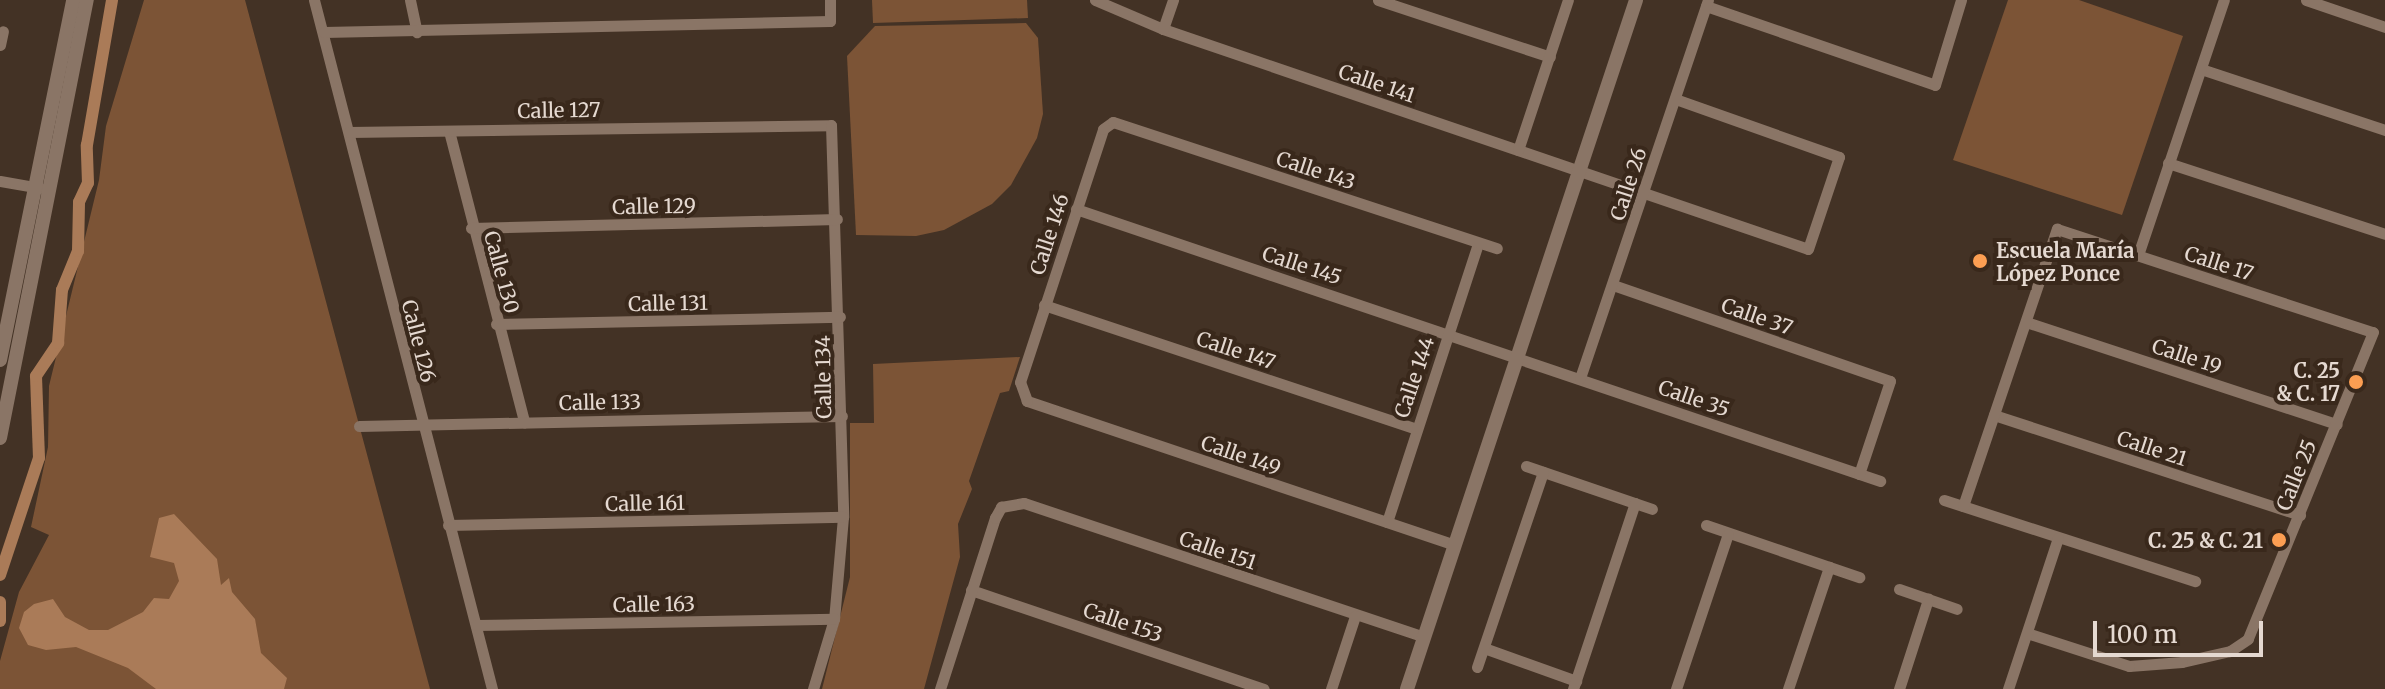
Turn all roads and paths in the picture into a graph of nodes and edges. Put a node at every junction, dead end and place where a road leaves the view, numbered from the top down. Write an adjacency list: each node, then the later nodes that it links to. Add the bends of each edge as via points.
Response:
1 (73, 0): 33 (street)
2 (87, 0): 33 (street)
3 (314, 0): 18 (street, Calle 126)
4 (410, 0): 19 (street)
5 (830, 0): 19 (street, via 830,21)
6 (1095, 0): 16 (street, Calle 141)
7 (1173, 0): 16 (street)
8 (1378, 0): 21 (street)
9 (1568, 0): 21 (street)
10 (1636, 0): 31 (street)
11 (1961, 0): 14 (street, via 1935,85)
12 (2224, 0): 22 (street)
13 (2306, 0): 15 (street)
14 (1707, 3): 23 (street, Calle 26)
15 (2385, 27)
16 (1163, 29): 29 (street, Calle 141)
17 (3, 31): 20 (street)
18 (324, 32): 19 (street); 27 (street, Calle 126)
19 (417, 32)
20 (0, 45)
21 (1550, 57): 29 (street)
22 (2201, 69): 25 (street); 30 (street)
23 (1675, 99): 34 (street, Calle 26); 34 (street, Calle 141, via 1839,157 1808,249)
24 (769, 123): 26 (street, Calle 127); 36 (street, Calle 134, via 831,125)
25 (2385, 130)
26 (449, 131): 27 (street, Calle 127); 37 (street, Calle 130)
27 (349, 132): 56 (street, Calle 126)
28 (1142, 132): 35 (street, Calle 146, via 1113,122 1103,129); 39 (street, Calle 143)
29 (1518, 150): 31 (street, Calle 141)
30 (2168, 163): 38 (street); 41 (street)
31 (1579, 170): 34 (street, Calle 141); 49 (street)
32 (0, 181): 33 (street)
33 (42, 188): 50 (street); 60 (street)
34 (1644, 192): 42 (street, Calle 26)
35 (1076, 209): 43 (street, Calle 146); 48 (street, Calle 145)
36 (837, 219): 37 (street, Calle 129); 44 (street, Calle 134)
37 (471, 228): 46 (street, Calle 130)
38 (2385, 234)
39 (1478, 244): 40 (street, Calle 143); 48 (street, Calle 144)
40 (1497, 248)
41 (2138, 255): 45 (street, Calle 17, via 2056,231); 47 (street, Calle 17)
42 (1613, 285): 51 (street, Calle 26); 63 (street, Calle 37, via 1890,381)
43 (1044, 305): 52 (street, Calle 146); 59 (street, Calle 147)
44 (840, 317): 46 (street, Calle 131); 54 (street, Calle 134)
45 (2026, 322): 53 (street); 57 (street, Calle 19)
46 (496, 324): 55 (street, Calle 130)
47 (2373, 332): 57 (street, Calle 25)
48 (1448, 333): 49 (street, Calle 145); 59 (street, Calle 144)
49 (1517, 355): 51 (street, Calle 35); 76 (street)
50 (0, 360)
51 (1580, 378): 63 (street, Calle 35)
52 (1020, 393): 71 (street, Calle 149, via 1027,401)
53 (1994, 415): 67 (street); 69 (street, Calle 21)
54 (842, 416): 55 (street, Calle 133); 70 (street, Calle 134)
55 (524, 422): 56 (street, Calle 133)
56 (420, 424): 58 (street, Calle 133); 72 (street, Calle 126)
57 (2337, 424): 69 (street, Calle 25)
58 (359, 426)
59 (1416, 429): 71 (street, Calle 144)
60 (0, 438)
61 (1526, 466): 62 (street)
62 (1543, 472): 66 (street); 89 (street)
63 (1859, 474): 64 (street, Calle 35)
64 (1880, 481)
65 (1944, 500): 67 (street)
66 (1635, 503): 68 (street); 91 (street)
67 (1963, 506): 75 (street)
68 (1652, 509)
69 (2300, 515): 87 (street, Calle 25, via 2248,639 2230,651 2129,666)
70 (843, 517): 72 (street, Calle 161); 85 (street, Calle 134)
71 (1387, 522): 76 (street, Calle 149)
72 (448, 525): 86 (street, Calle 126)
73 (1706, 525): 74 (street)
74 (1728, 534): 77 (street); 98 (street)
75 (2058, 538): 79 (street); 87 (street)
76 (1455, 545): 88 (street)
77 (1829, 567): 78 (street); 99 (street)
78 (1859, 577)
79 (2195, 581)
80 (1899, 589): 82 (street)
81 (971, 590): 84 (street, Calle 151, via 1001,507 1024,503); 92 (street); 95 (street, Calle 153)
82 (1928, 599): 83 (street); 100 (street)
83 (1957, 609)
84 (1355, 616): 88 (street, Calle 151); 96 (street)
85 (834, 619): 86 (street, Calle 163); 94 (street, Calle 134)
86 (476, 625): 93 (street, Calle 126)
87 (2027, 633): 101 (street)
88 (1424, 637): 97 (street)
89 (1484, 648): 90 (street); 91 (street)
90 (1477, 667)
91 (1575, 685)
92 (944, 688)
93 (492, 689)
94 (813, 689)
95 (1264, 689)
96 (1331, 689)
97 (1407, 689)
98 (1676, 689)
99 (1788, 689)
100 (1899, 689)
101 (2008, 689)

